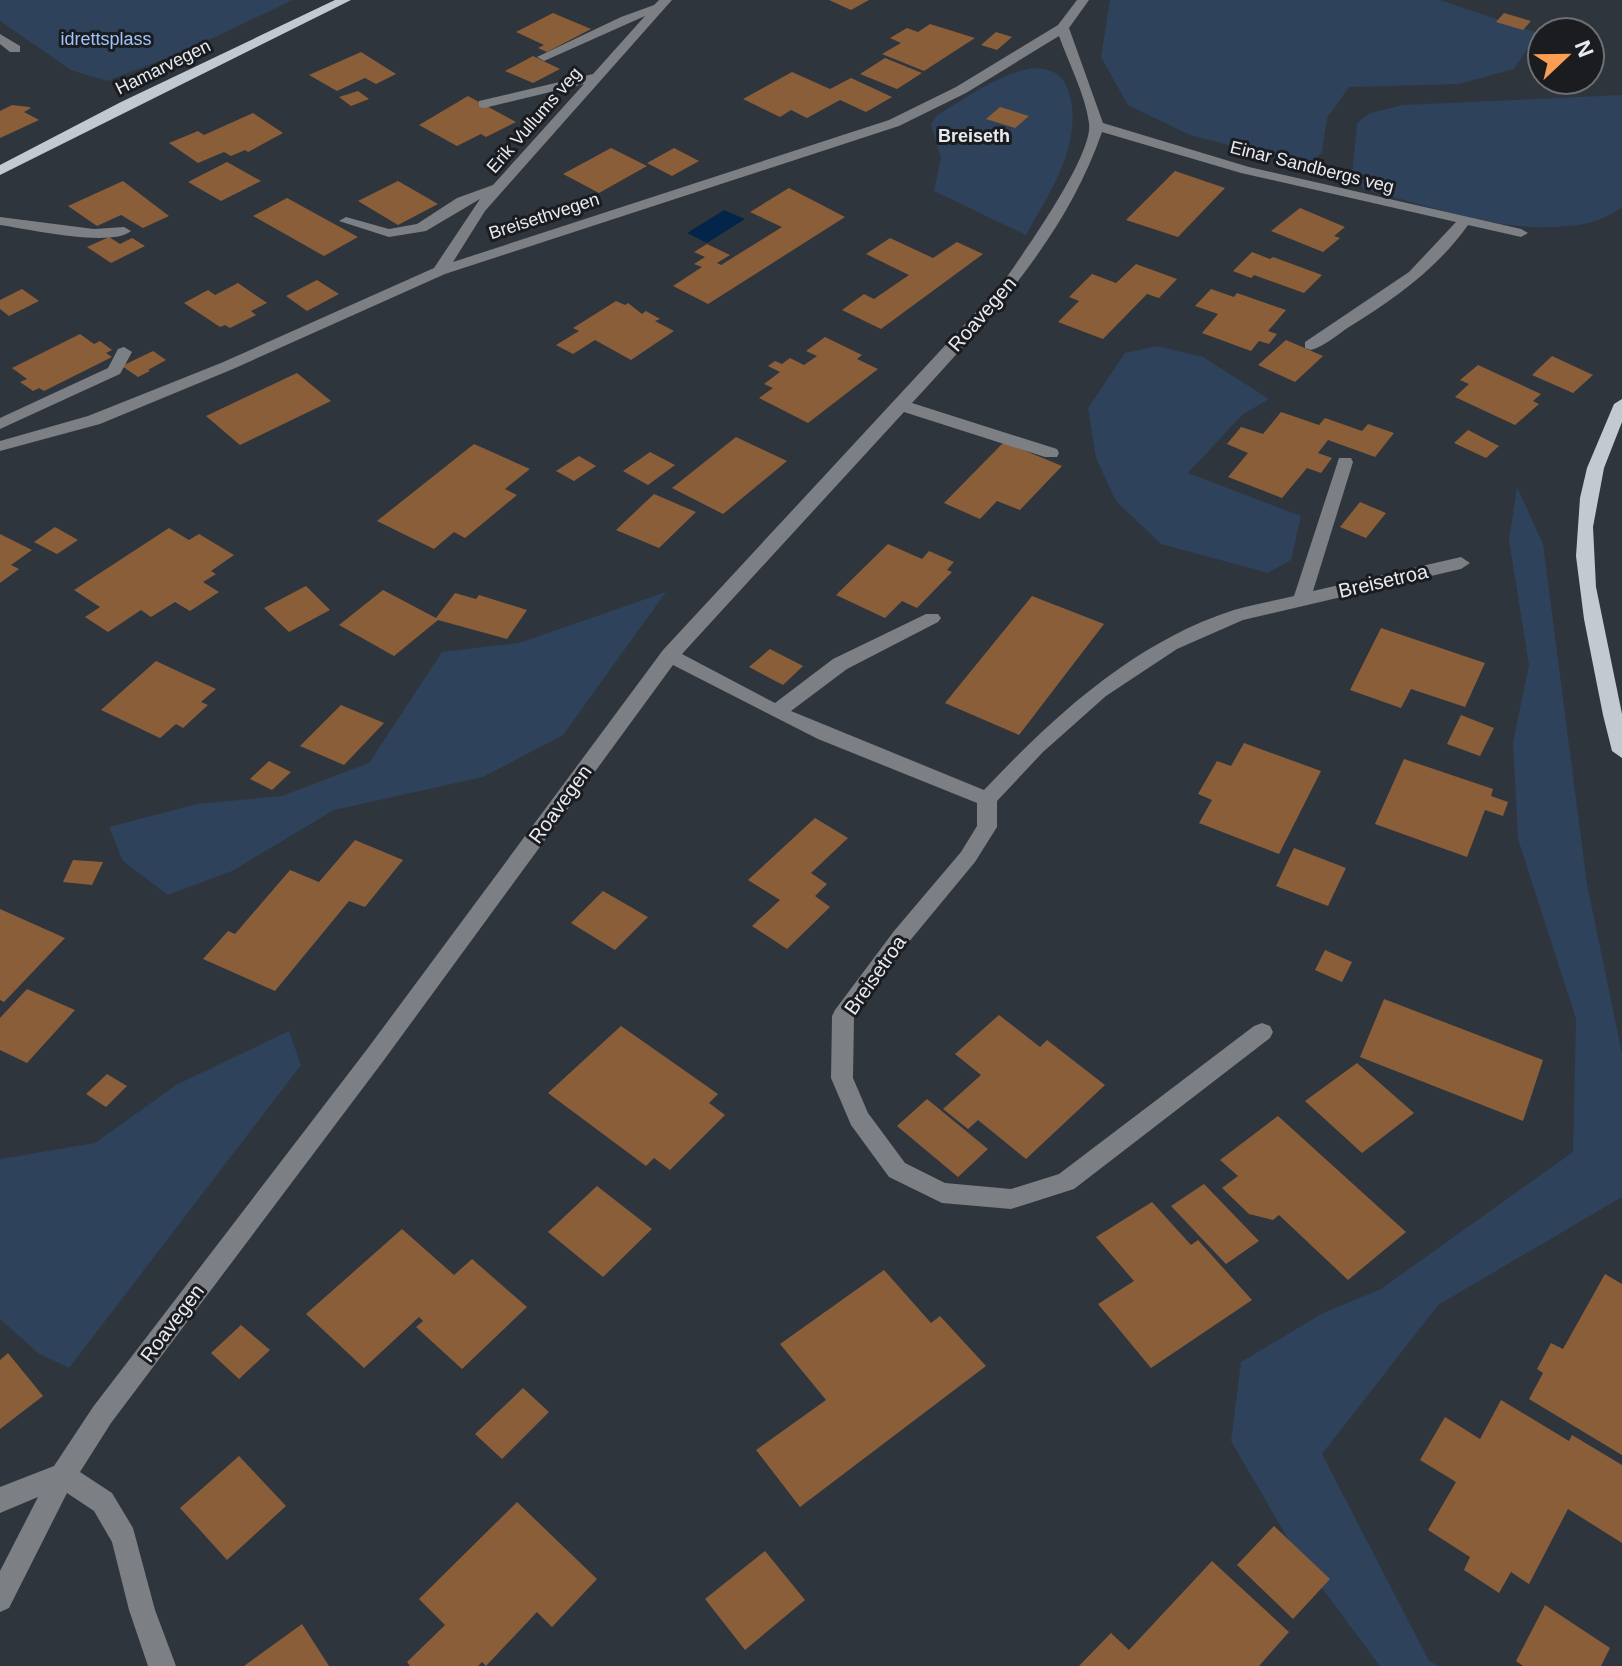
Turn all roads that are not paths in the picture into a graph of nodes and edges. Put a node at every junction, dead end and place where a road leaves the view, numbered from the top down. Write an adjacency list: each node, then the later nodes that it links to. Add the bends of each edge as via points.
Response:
1 (345, 0): 11 (main road, Hamarvegen)
2 (1083, 0): 4 (street, Breisethvegen)
3 (662, 4): 7 (street); 8 (street, Erik Vullums veg)
4 (1063, 28): 10 (street); 18 (street, Breisethvegen, via 961,90 894,123)
5 (0, 38): 6 (street)
6 (15, 49)
7 (544, 57)
8 (596, 77): 9 (street); 12 (street, Erik Vullums veg)
9 (484, 104)
10 (1097, 126): 15 (street, Einar Sandbergs veg, via 1246,170); 22 (street, Roavegen, via 1080,174 1007,287)
11 (0, 171)
12 (499, 187): 14 (street, via 462,201 421,228 389,233); 18 (street, Erik Vullums veg)
13 (0, 221): 16 (street, via 94,233)
14 (346, 221)
15 (1464, 221): 17 (street, Einar Sandbergs veg); 19 (street, via 1451,242 1397,287)
16 (124, 231)
17 (1521, 233)
18 (440, 271): 24 (street, Breisethvegen, via 94,420)
19 (1311, 345)
20 (124, 352): 23 (street, via 114,371)
21 (1622, 404): 32 (main road, via 1595,461 1583,562)
22 (900, 405): 25 (street); 30 (street, Roavegen)
23 (0, 424)
24 (0, 446)
25 (1051, 453)
26 (1345, 462): 28 (street)
27 (1461, 563): 28 (street, Breisetroa)
28 (1301, 600): 33 (street, Breisetroa, via 1238,615 1171,645 1099,691)
29 (932, 618): 31 (street, via 840,664)
30 (670, 655): 31 (street); 35 (street, Roavegen, via 102,1415)
31 (778, 711): 33 (street, via 917,774)
32 (1622, 751)
33 (987, 799): 34 (street, Breisetroa, via 987,827 968,857 843,1016 842,1078 859,1118 897,1170 942,1193 1011,1199 1066,1182)
34 (1262, 1032)
35 (63, 1475): 36 (street); 37 (street, Roavegen); 38 (street, via 103,1502 124,1537)
36 (0, 1500)
37 (0, 1599)
38 (162, 1666)

